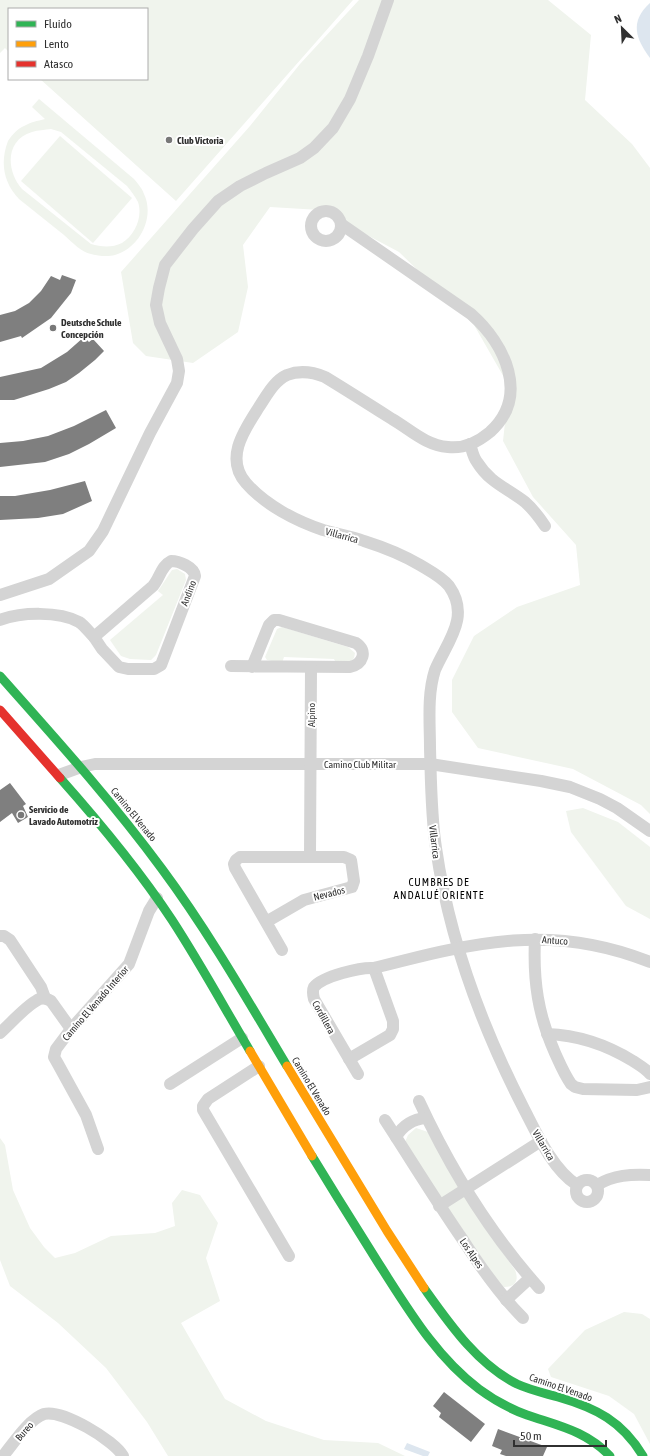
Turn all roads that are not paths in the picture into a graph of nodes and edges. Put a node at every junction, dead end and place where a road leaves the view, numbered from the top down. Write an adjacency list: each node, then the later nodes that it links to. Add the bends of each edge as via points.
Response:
1 (388, 0): 5 (street, via 350,99 333,128 314,148 300,158 253,179 218,201 165,265 156,305 160,323 177,359 177,384 150,433 103,531 89,551 50,579)
2 (340, 224): 3 (street, Villarrica, via 471,314 484,326 499,348 509,370 510,400 492,430)
3 (470, 444): 4 (street, via 476,461 483,470 495,483 529,506); 14 (street, Villarrica, via 449,447 427,442 325,377 304,372 288,375 273,386 243,431 237,449 238,469 246,483 288,515 407,558 437,575 449,586 455,599 458,620 455,632 433,677 430,700)
4 (545, 526)
5 (0, 595)
6 (0, 620): 7 (street, Andino, via 30,615 66,616 80,623)
7 (94, 637): 7 (street, Andino, via 158,581 166,563 175,561 194,572 195,576 159,667 128,670 119,667)
8 (231, 666): 9 (street)
9 (252, 667): 10 (street); 10 (street, via 269,625 274,620 356,643 362,650 360,662 353,666)
10 (311, 667): 13 (street, Alpino)
11 (0, 676): 15 (street, Camino El Venado)
12 (0, 710): 16 (street)
13 (309, 764): 14 (street, Camino Club Militar); 15 (street, Camino Club Militar, via 95,764); 18 (street)
14 (430, 764): 17 (street, Camino Club Militar, via 570,787 606,802); 23 (street, Villarrica, via 436,846 445,898)
15 (82, 767): 16 (street, Camino Club Militar); 49 (street, Camino El Venado, via 188,904)
16 (59, 775): 19 (street)
17 (650, 831)
18 (310, 857): 20 (street, Nevados, via 237,858 235,868); 20 (street, Nevados, via 349,858 352,862 354,884 347,889 300,901)
19 (157, 898): 28 (street, Camino El Venado Interior, via 148,910 130,964); 31 (street)
20 (266, 922): 24 (street, Nevados)
21 (0, 936): 27 (street, via 10,940 41,987)
22 (535, 939): 23 (street, Antuco, via 496,941); 25 (street, Antuco, via 596,945); 30 (street, via 536,994)
23 (458, 948): 26 (street, Cordillera); 42 (street, Villarrica, via 474,998 496,1052)
24 (282, 950)
25 (650, 962)
26 (374, 968): 32 (street, via 393,1021 393,1029 387,1037); 32 (street, Cordillera, via 364,968 329,978 314,987 312,992)
27 (45, 998): 28 (street, via 51,1001); 29 (street, via 36,1000)
28 (71, 1028): 43 (street, Camino El Venado Interior, via 56,1049 54,1057 86,1115)
29 (0, 1033)
30 (547, 1034): 35 (street, via 572,1036 598,1044 628,1058); 37 (street, via 568,1080 575,1087 637,1090)
31 (242, 1038): 33 (street); 36 (street)
32 (349, 1059): 34 (street, Cordillera)
33 (259, 1066): 50 (street); 51 (street, via 208,1099 203,1110)
34 (358, 1074)
35 (650, 1074)
36 (170, 1084)
37 (650, 1087)
38 (419, 1102): 39 (street)
39 (426, 1118): 41 (street, via 408,1123); 47 (street)
40 (385, 1120): 41 (street, Los Alpes)
41 (396, 1137): 48 (street, Los Alpes)
42 (542, 1141): 45 (street, Villarrica, via 561,1171); 47 (street)
43 (98, 1149)
44 (650, 1175): 46 (street, via 614,1177)
45 (577, 1185): 46 (street, via 585,1180 592,1180); 46 (street, Villarrica, via 577,1196 585,1202 592,1201 597,1196)
46 (597, 1185)
47 (466, 1189): 48 (street); 52 (street)
48 (439, 1206): 54 (street, Los Alpes)
49 (378, 1215): 50 (street); 59 (street, Camino El Venado, via 446,1317 490,1366 520,1385 588,1407 620,1425)
50 (362, 1225): 58 (street, via 423,1330 470,1381 487,1395 512,1409 588,1436 602,1446)
51 (289, 1256)
52 (530, 1278): 53 (street); 54 (street)
53 (539, 1288)
54 (506, 1300): 55 (street, Los Alpes)
55 (523, 1318)
56 (3, 1456): 57 (street, Bureo, via 34,1420 50,1413 72,1420 95,1432)
57 (123, 1456)
58 (610, 1456)
59 (643, 1456)

